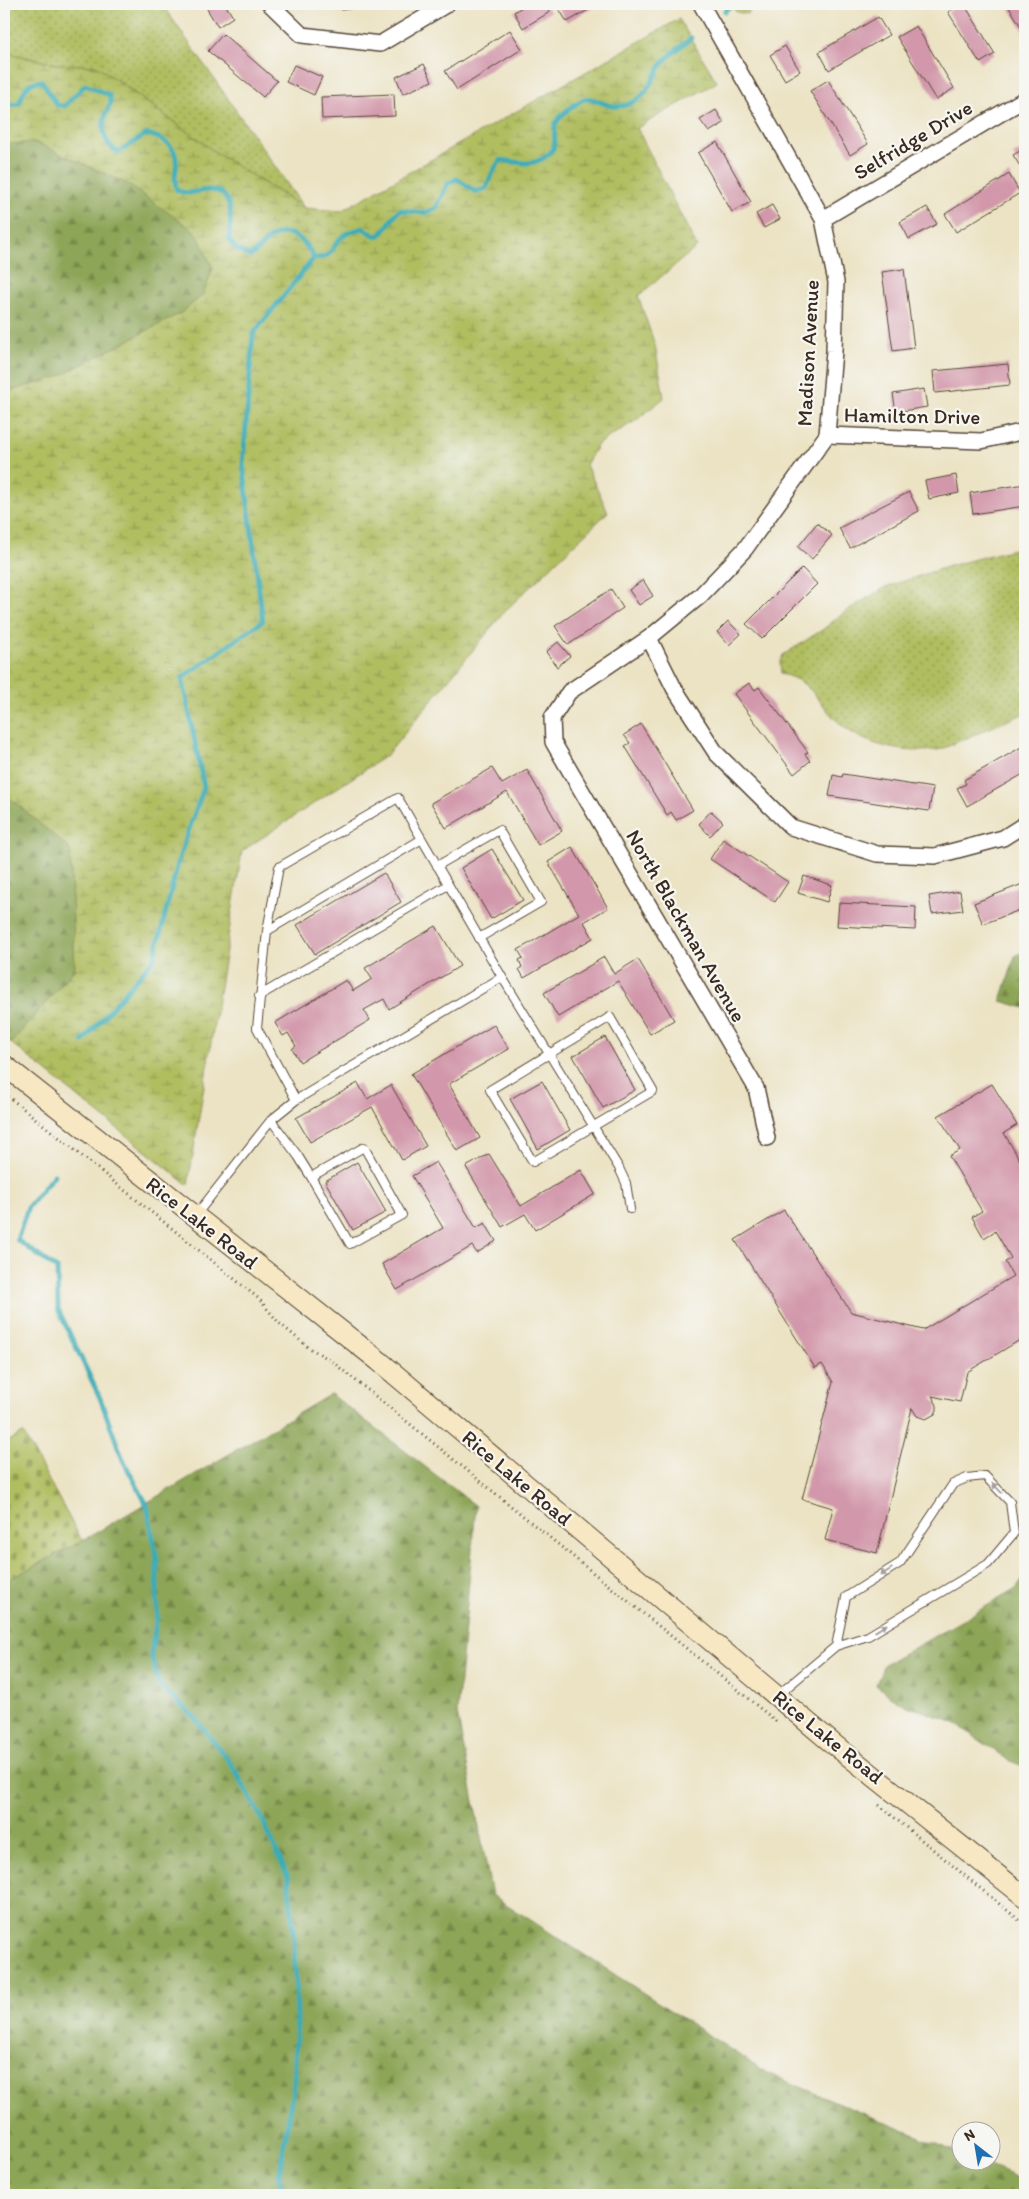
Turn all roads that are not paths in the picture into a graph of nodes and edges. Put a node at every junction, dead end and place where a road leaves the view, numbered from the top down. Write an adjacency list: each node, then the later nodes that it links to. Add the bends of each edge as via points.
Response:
1 (270, 4): 2 (street, via 302,35 380,44)
2 (447, 4)
3 (701, 4): 5 (street, Madison Avenue)
4 (1025, 99): 5 (street, Selfridge Drive)
5 (823, 219): 7 (street, Madison Avenue, via 836,282)
6 (1025, 431): 7 (street, Hamilton Drive, via 981,441)
7 (827, 435): 8 (street, Madison Avenue, via 745,549 700,596)
8 (649, 638): 9 (street, Madison Avenue, via 569,692 552,718); 10 (street, via 674,688 716,753 791,827 877,854 935,856 1003,838)
9 (553, 742): 23 (street, North Blackman Avenue, via 756,1088)
10 (1025, 824)
11 (422, 839): 12 (lane); 14 (lane); 14 (lane, via 398,798 279,867)
12 (437, 866): 13 (lane); 15 (lane, via 499,830 541,902)
13 (448, 885): 15 (lane); 17 (lane)
14 (267, 931): 17 (lane)
15 (479, 938): 16 (lane)
16 (502, 977): 18 (lane); 20 (lane)
17 (259, 996): 20 (lane, via 256,1028)
18 (548, 1054): 22 (lane); 22 (lane, via 490,1090 533,1162); 22 (lane, via 610,1017 653,1091)
19 (4, 1065): 26 (main road, Rice Lake Road)
20 (296, 1100): 21 (lane)
21 (271, 1120): 24 (lane); 26 (lane)
22 (593, 1126): 25 (lane, via 626,1183)
23 (767, 1138)
24 (311, 1177): 24 (lane, via 364,1147 402,1215 350,1244)
25 (630, 1208)
26 (194, 1217): 28 (main road, Rice Lake Road, via 379,1361)
27 (836, 1646): 27 (lane, one-way to 27, via 868,1636 988,1564 1014,1534 1010,1502 986,1476 967,1478 953,1484 900,1563 846,1597); 28 (lane)
28 (777, 1696): 29 (main road, Rice Lake Road)
29 (1025, 1897)

